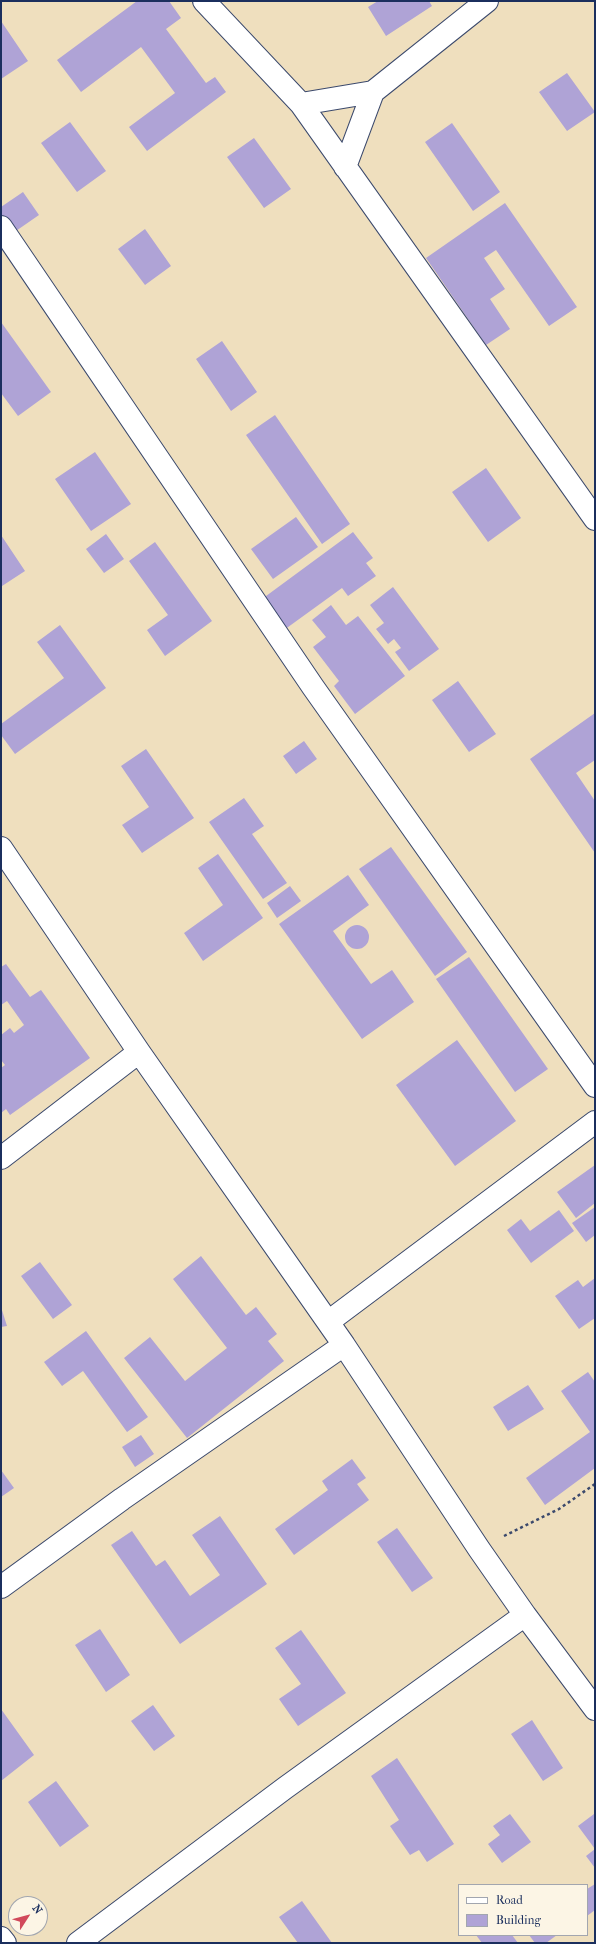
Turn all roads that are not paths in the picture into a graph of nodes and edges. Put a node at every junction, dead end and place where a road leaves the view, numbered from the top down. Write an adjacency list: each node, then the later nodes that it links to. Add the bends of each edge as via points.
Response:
1 (204, 1): 4 (street)
2 (487, 1): 3 (street)
3 (373, 92): 4 (street); 5 (street)
4 (301, 104): 5 (street)
5 (345, 167): 7 (street)
6 (1, 227): 10 (street, via 314,687)
7 (595, 519)
8 (1, 848): 9 (street)
9 (139, 1052): 12 (street); 13 (street)
10 (595, 1086)
11 (595, 1122): 13 (street)
12 (1, 1158)
13 (328, 1322): 14 (street)
14 (344, 1344): 15 (street); 16 (street, via 478,1549)
15 (1, 1587)
16 (525, 1615): 17 (street); 20 (street)
17 (595, 1708)
18 (1, 1938): 19 (street)
19 (5, 1943)
20 (78, 1943)

